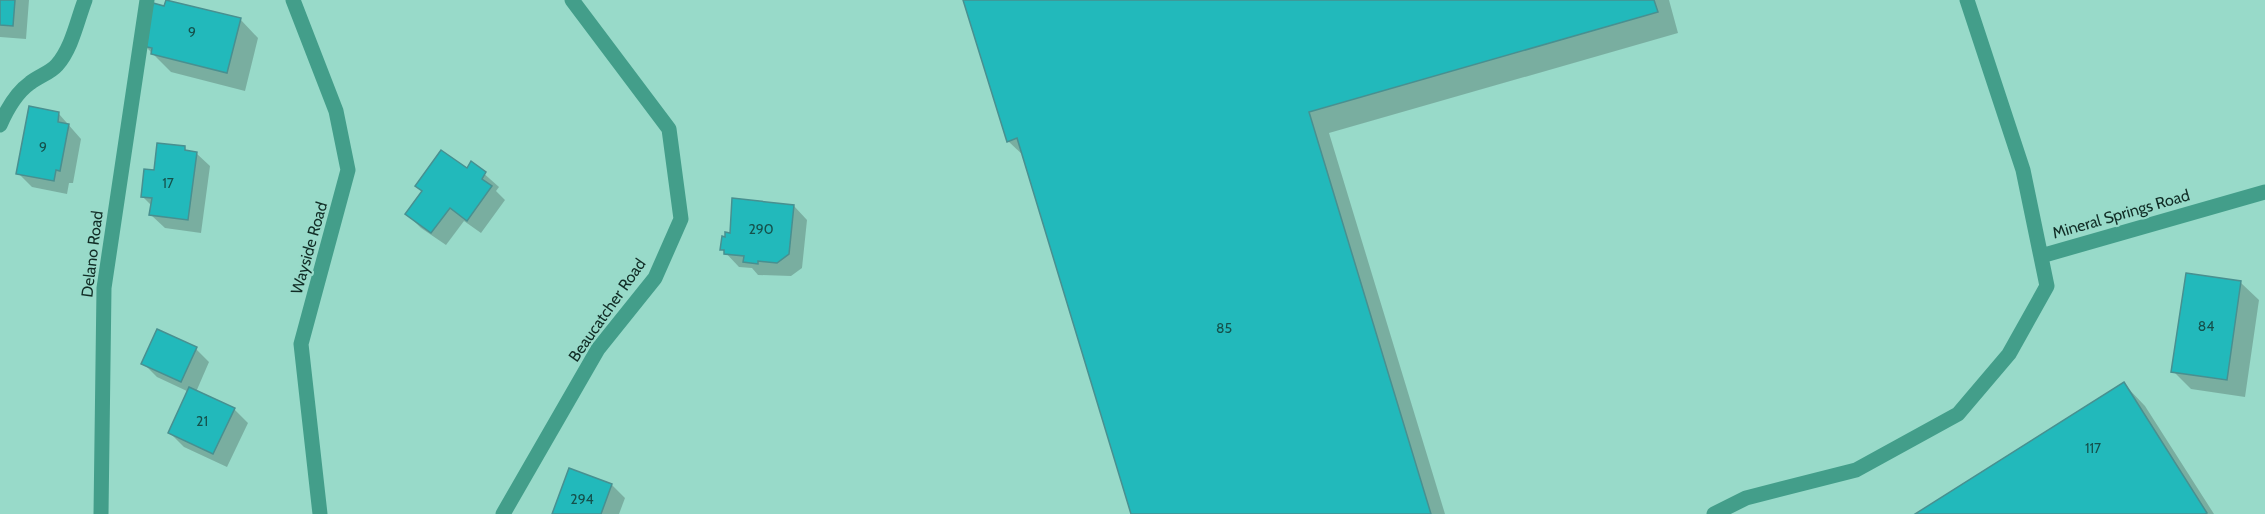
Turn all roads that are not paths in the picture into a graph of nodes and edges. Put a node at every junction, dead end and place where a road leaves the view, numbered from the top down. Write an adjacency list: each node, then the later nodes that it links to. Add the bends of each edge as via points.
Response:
1 (85, 0): 6 (street, via 58,64 16,96)
2 (147, 0): 9 (street, Delano Road, via 104,288)
3 (293, 0): 10 (street, Wayside Road, via 336,111 348,170 300,344)
4 (572, 0): 11 (street, Beaucatcher Road, via 669,129 681,219 655,278 598,349)
5 (1967, 0): 8 (street, via 2023,170)
6 (0, 125)
7 (2265, 192): 8 (street, Mineral Springs Road)
8 (2041, 256): 12 (street, Mineral Springs Road, via 2047,286 2008,354 1958,414 1856,470 1746,498)
9 (101, 514)
10 (320, 514)
11 (503, 514)
12 (1714, 514)

